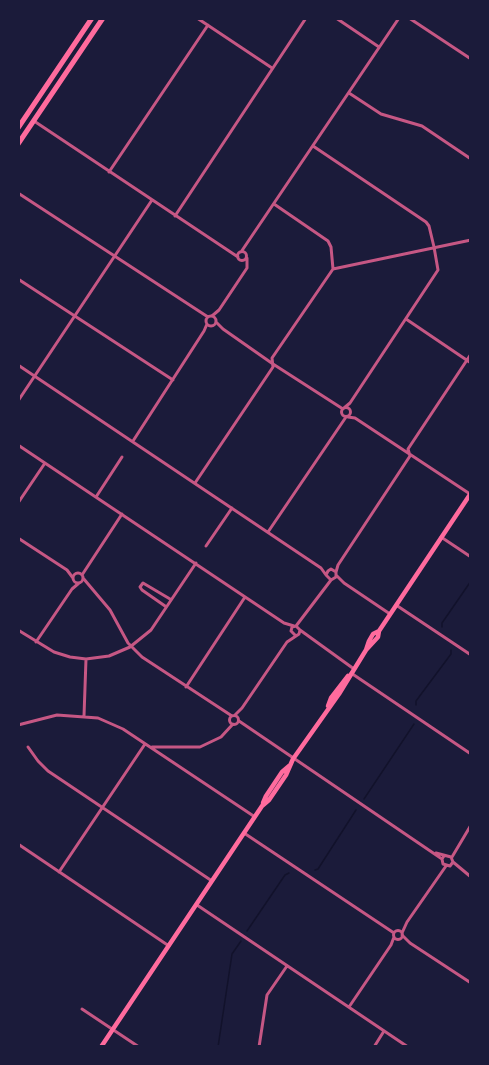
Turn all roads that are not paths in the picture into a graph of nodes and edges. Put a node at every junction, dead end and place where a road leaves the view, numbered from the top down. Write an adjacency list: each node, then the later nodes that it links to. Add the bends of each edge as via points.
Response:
1 (92, 18): 14 (highway)
2 (103, 18): 13 (highway)
3 (197, 18): 8 (street)
4 (306, 18): 11 (street)
5 (336, 18): 9 (street)
6 (399, 18): 9 (street)
7 (409, 18): 10 (street)
8 (208, 25): 11 (street); 18 (street)
9 (380, 46): 12 (street)
10 (471, 58)
11 (272, 68): 22 (street)
12 (349, 93): 16 (street); 17 (street, via 381,114 422,126)
13 (34, 121): 14 (highway); 18 (street)
14 (20, 132): 15 (highway)
15 (18, 144)
16 (313, 146): 21 (street); 25 (street, via 426,222)
17 (471, 159)
18 (110, 172): 20 (street)
19 (18, 193): 29 (street)
20 (152, 200): 22 (street); 29 (street)
21 (274, 204): 24 (street); 32 (street, via 328,241)
22 (175, 216): 26 (street)
23 (471, 240): 25 (street)
24 (247, 244): 27 (street); 28 (street)
25 (435, 247): 32 (street); 36 (street, via 438,270)
26 (230, 252): 27 (street); 30 (street)
27 (240, 252): 28 (street); 30 (street)
28 (247, 256): 31 (street); 33 (street)
29 (114, 257): 35 (street); 37 (street)
30 (238, 257): 31 (street)
31 (243, 261): 33 (street)
32 (333, 269): 40 (street, via 273,357)
33 (246, 270): 37 (street)
34 (18, 279): 35 (street)
35 (74, 317): 42 (street); 43 (street)
36 (406, 319): 39 (street); 45 (street)
37 (211, 321): 40 (street); 43 (street)
38 (471, 354): 39 (street)
39 (469, 362): 51 (street, via 409,448)
40 (273, 364): 47 (street); 54 (street)
41 (18, 365): 42 (street)
42 (34, 376): 44 (street); 49 (street)
43 (173, 380): 49 (street)
44 (18, 401)
45 (350, 403): 46 (street); 47 (street)
46 (351, 411): 47 (street); 47 (street); 48 (street)
47 (344, 413): 48 (street); 60 (street)
48 (355, 418): 51 (street)
49 (133, 441): 54 (street)
50 (18, 445): 53 (street)
51 (410, 456): 55 (street); 68 (street)
52 (122, 458): 56 (street)
53 (45, 463): 56 (street); 57 (street)
54 (195, 483): 58 (street)
55 (470, 494): 61 (main road)
56 (96, 496): 59 (street)
57 (18, 503)
58 (232, 508): 60 (street); 63 (street)
59 (122, 514): 65 (street); 69 (street)
60 (268, 532): 66 (street)
61 (441, 537): 64 (street); 76 (main road)
62 (18, 538): 67 (street)
63 (206, 546)
64 (471, 557)
65 (196, 563): 74 (street); 75 (street)
66 (321, 568): 68 (street); 70 (street)
67 (67, 570): 69 (street); 71 (street)
68 (334, 572): 70 (street); 70 (street); 72 (street)
69 (80, 577): 71 (street); 71 (street); 73 (street); 85 (street, via 110,610)
70 (329, 578): 72 (street); 79 (street)
71 (73, 579): 73 (street)
72 (344, 583): 78 (street)
73 (72, 589): 83 (street)
74 (245, 597): 79 (street); 89 (street)
75 (170, 599): 77 (street); 77 (street, via 147,584 140,587)
76 (396, 605): 78 (main road); 86 (street)
77 (165, 606): 85 (street, via 151,630)
78 (390, 614): 88 (main road)
79 (295, 629): 81 (street); 81 (street); 82 (street); 84 (street)
80 (18, 630): 83 (street)
81 (296, 635): 82 (street); 84 (street)
82 (307, 637): 88 (street)
83 (36, 642): 87 (street, via 54,652)
84 (287, 642): 91 (street)
85 (130, 646): 87 (street, via 109,656); 89 (street)
86 (471, 655)
87 (86, 659): 90 (street)
88 (352, 671): 96 (street); 97 (main road)
89 (186, 687): 91 (street)
90 (84, 716): 92 (street, via 57,714); 93 (street, via 123,729)
91 (234, 720): 95 (street, via 221,737 200,747); 97 (street)
92 (18, 724)
93 (145, 744): 95 (street); 98 (street)
94 (28, 747): 98 (street, via 48,771)
95 (150, 747): 99 (street)
96 (471, 754)
97 (293, 759): 99 (main road); 103 (street)
98 (102, 807): 104 (street); 106 (street)
99 (255, 817): 101 (main road)
100 (471, 825): 103 (street)
101 (244, 834): 106 (main road); 108 (street)
102 (18, 844): 104 (street)
103 (447, 861): 105 (street); 108 (street)
104 (59, 872): 109 (street)
105 (471, 877)
106 (212, 881): 107 (main road)
107 (197, 905): 109 (main road); 110 (street)
108 (398, 935): 111 (street); 112 (street)
109 (169, 946): 114 (main road)
110 (287, 966): 112 (street); 118 (street, via 267,995)
111 (471, 983)
112 (349, 1008): 115 (street)
113 (82, 1009): 114 (street)
114 (113, 1030): 116 (main road); 117 (street)
115 (384, 1031): 119 (street); 120 (street)
116 (101, 1047)
117 (139, 1047)
118 (259, 1047)
119 (374, 1047)
120 (408, 1047)

